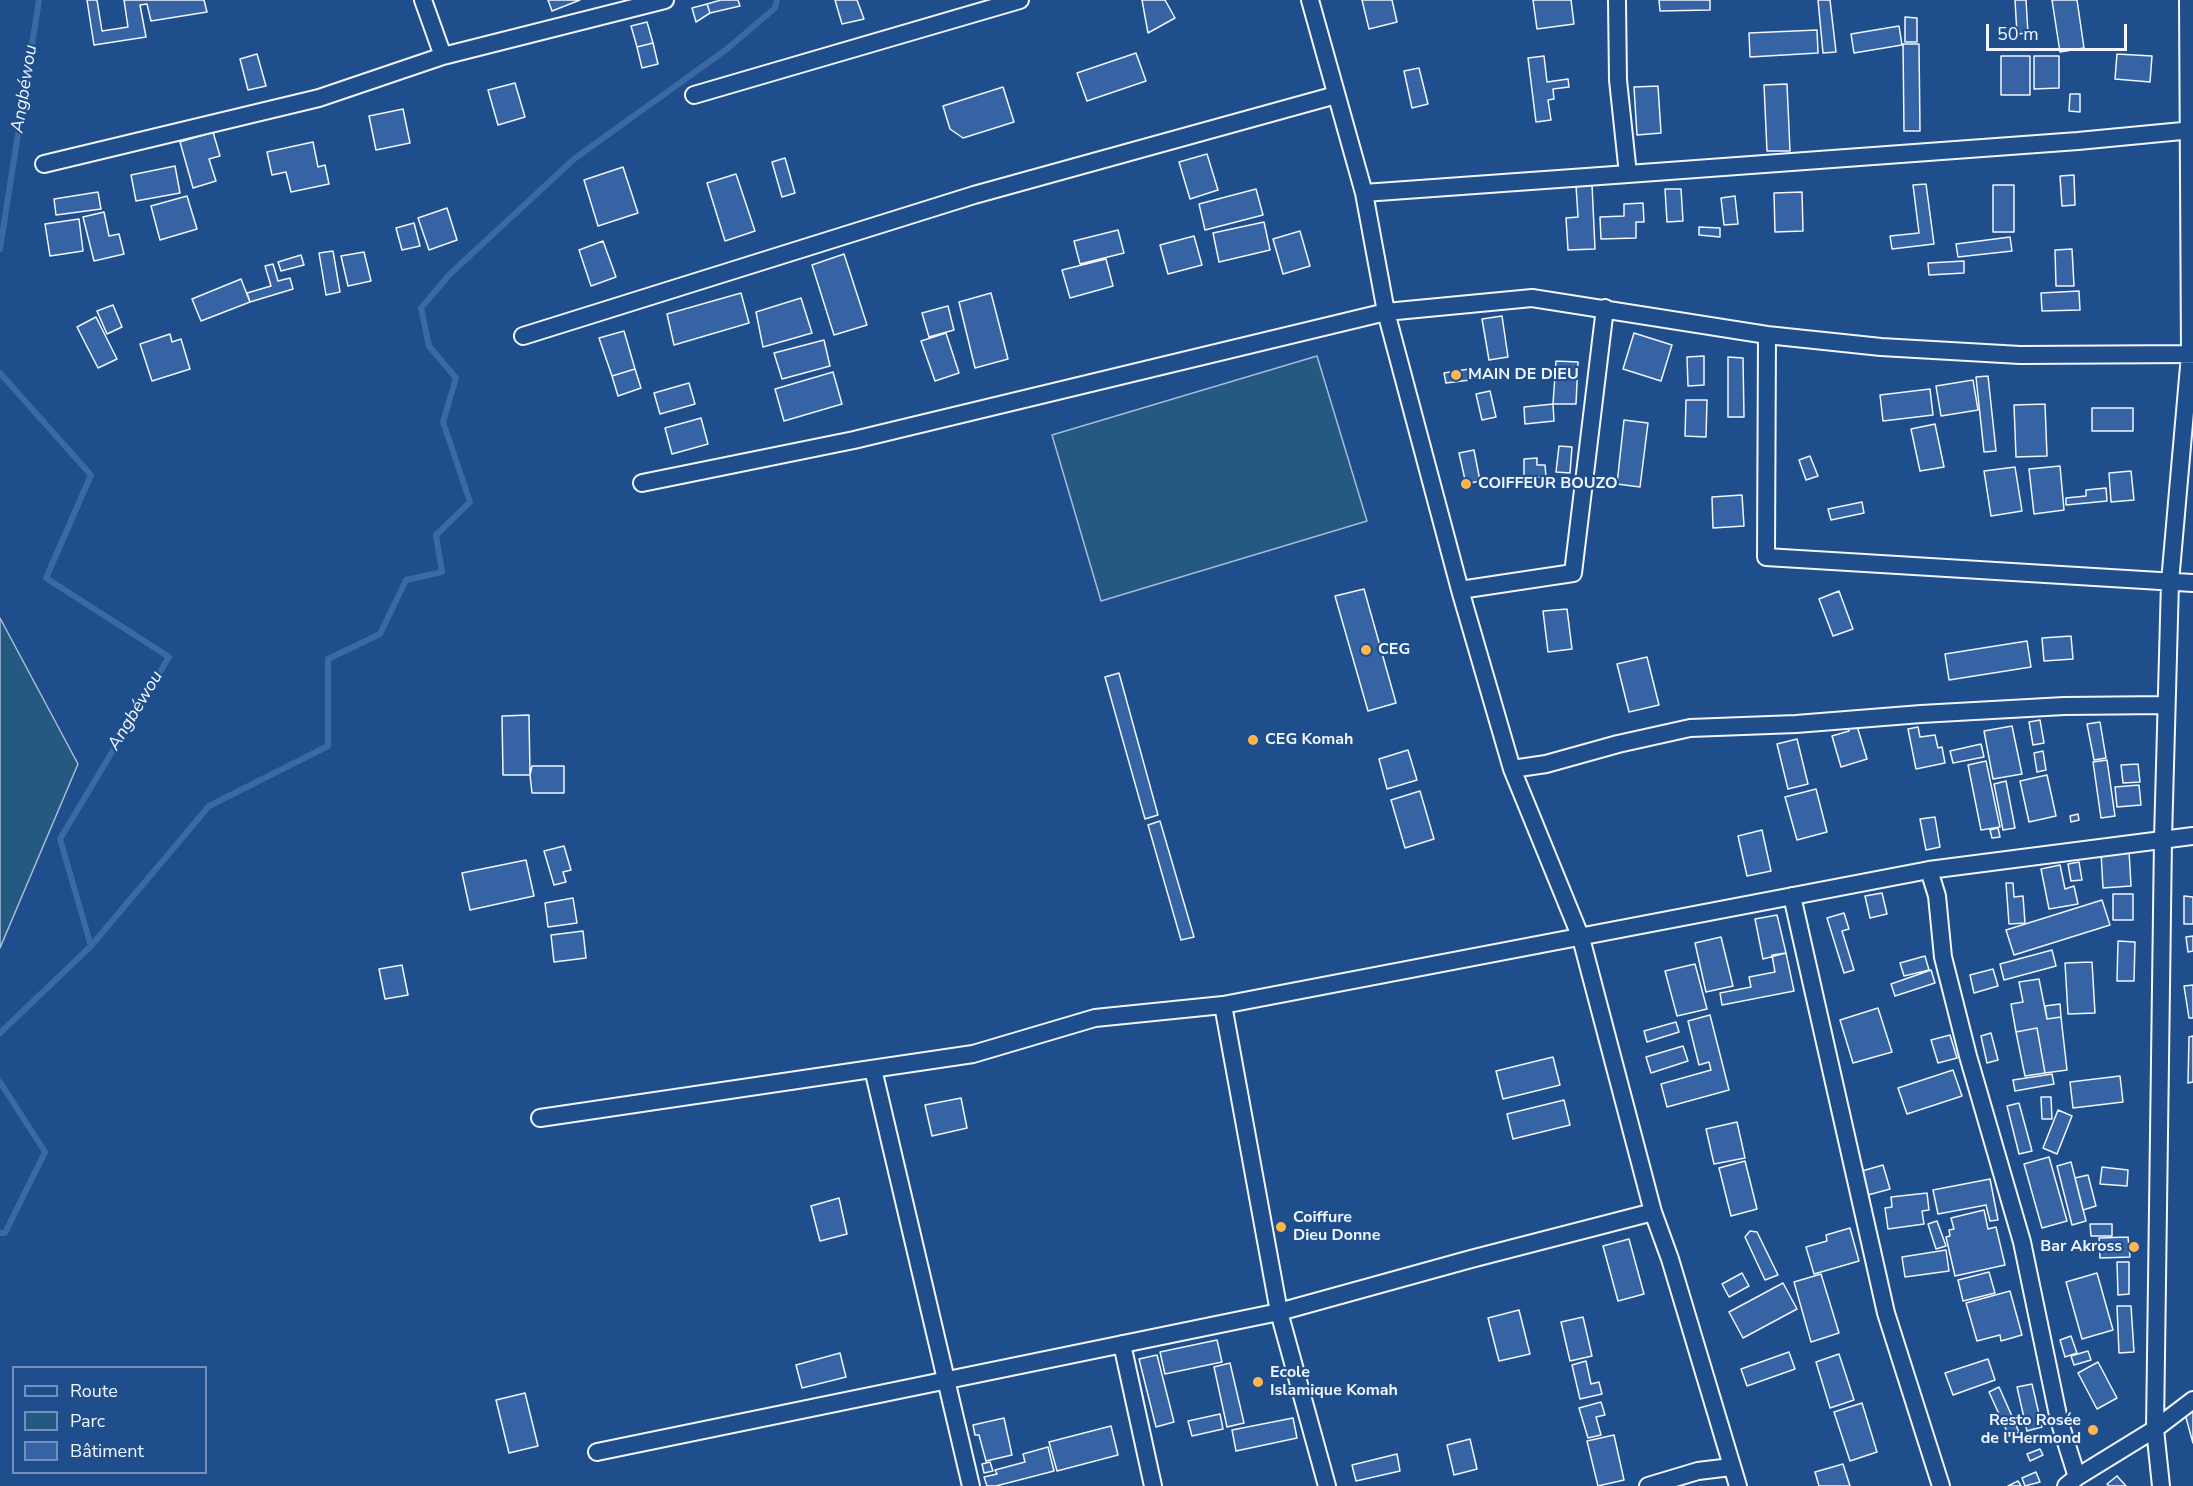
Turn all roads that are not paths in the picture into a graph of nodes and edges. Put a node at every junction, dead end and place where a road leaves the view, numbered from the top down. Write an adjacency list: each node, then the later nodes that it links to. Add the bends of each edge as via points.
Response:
1 (423, 0): 7 (street)
2 (665, 0): 7 (street)
3 (1020, 0): 9 (street)
4 (1310, 0): 8 (street)
5 (1617, 0): 12 (street, via 1618,80)
6 (2188, 0): 10 (street)
7 (443, 56): 11 (street, via 319,98)
8 (1336, 94): 13 (street); 17 (street, via 974,195)
9 (694, 95)
10 (2191, 130): 12 (street); 18 (street)
11 (44, 164)
12 (1628, 174): 13 (street)
13 (1364, 193): 15 (street)
14 (1605, 309): 15 (street, via 1532,298); 16 (street); 22 (street, via 1573,573)
15 (1386, 312): 19 (street, via 854,440); 22 (street)
16 (1767, 335): 18 (street, via 2020,355); 20 (street, via 1766,557)
17 (523, 336)
18 (2192, 355): 20 (street)
19 (642, 483)
20 (2170, 582): 21 (street); 23 (street)
21 (2193, 583)
22 (1460, 590): 24 (street)
23 (2166, 705): 24 (street, via 2064,706 1690,728); 26 (street)
24 (1512, 770): 29 (street)
25 (2193, 836): 26 (street)
26 (2163, 839): 27 (street); 38 (street)
27 (1929, 870): 28 (street); 41 (street, via 1937,896 1943,957 1951,990 2022,1242)
28 (1791, 897): 29 (street); 47 (street, via 1886,1314)
29 (1581, 938): 30 (street); 33 (street)
30 (1223, 1005): 31 (street, via 1095,1018 973,1054); 34 (street)
31 (873, 1069): 32 (street); 36 (street)
32 (540, 1118)
33 (1653, 1212): 34 (street); 40 (street)
34 (1279, 1312): 35 (street); 44 (street)
35 (1122, 1344): 36 (street); 43 (street)
36 (947, 1380): 39 (street); 42 (street)
37 (2193, 1400): 38 (street)
38 (2155, 1429): 41 (street); 48 (street)
39 (597, 1452)
40 (1731, 1467): 45 (street, via 1698,1471); 46 (street)
41 (2071, 1482)
42 (971, 1486)
43 (1153, 1486)
44 (1327, 1486)
45 (1648, 1486)
46 (1738, 1486)
47 (1941, 1486)
48 (2161, 1486)

